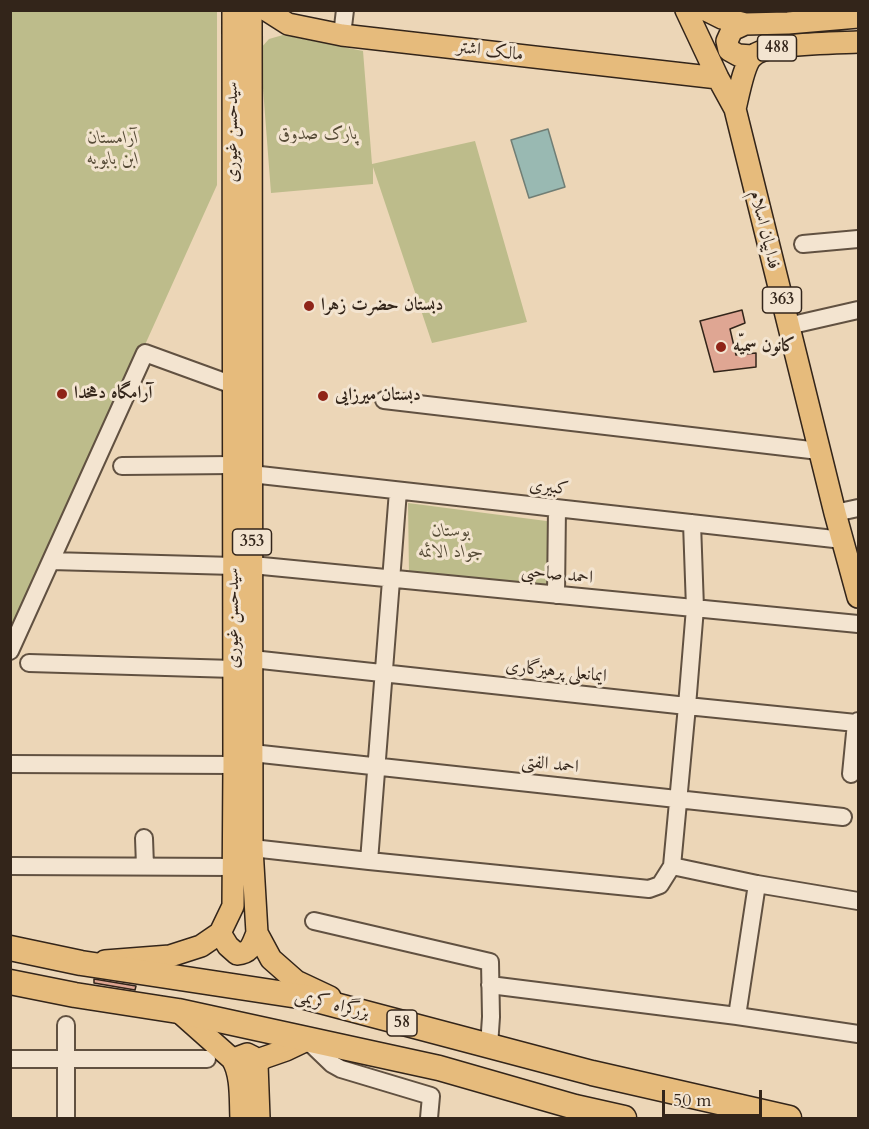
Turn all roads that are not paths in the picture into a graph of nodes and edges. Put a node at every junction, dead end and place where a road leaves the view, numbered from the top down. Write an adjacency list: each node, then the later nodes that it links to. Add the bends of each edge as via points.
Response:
1 (233, 10): 18 (main road, سیدحسن غیوری / 353)
2 (251, 10): 22 (main road, سیدحسن غیوری / 353)
3 (266, 10): 9 (main road, مالک اشتر, via 288,24)
4 (345, 10): 9 (street)
5 (686, 10): 12 (main road, فداییان اسلام / 363)
6 (706, 10): 8 (main road, 488)
7 (858, 17): 8 (main road, 488)
8 (746, 24): 11 (main road, via 732,30 727,41 729,51)
9 (342, 35): 12 (main road, مالک اشتر)
10 (858, 42): 11 (main road, 488, via 802,44)
11 (752, 56): 13 (main road, 488, via 743,74)
12 (718, 78): 13 (main road, فداییان اسلام / 363)
13 (735, 109): 17 (main road, فداییان اسلام / 363)
14 (858, 239): 15 (street)
15 (803, 244)
16 (858, 310): 17 (street)
17 (788, 326): 20 (main road, فداییان اسلام / 363)
18 (233, 385): 22 (main road, سیدحسن غیوری / 353); 29 (street, via 145,353)
19 (384, 400): 20 (street)
20 (819, 451): 26 (main road, فداییان اسلام / 363)
21 (122, 466): 22 (street, کبیری)
22 (242, 470): 23 (street, کبیری); 30 (main road, سیدحسن غیوری / 353)
23 (398, 491): 24 (street, کبیری); 31 (street)
24 (557, 508): 27 (street, کبیری); 32 (street)
25 (858, 508): 26 (street)
26 (835, 513): 28 (main road, فداییان اسلام / 363)
27 (692, 524): 28 (street, کبیری); 34 (street)
28 (843, 540): 33 (main road, فداییان اسلام / 363)
29 (51, 561): 30 (street, احمد صاحبی); 36 (street)
30 (243, 565): 31 (street, احمد صاحبی); 38 (main road, سیدحسن غیوری / 353)
31 (391, 578): 32 (street, احمد صاحبی); 39 (street)
32 (556, 595): 34 (street, احمد صاحبی)
33 (858, 597)
34 (694, 608): 35 (street, احمد صاحبی); 40 (street)
35 (858, 624)
36 (10, 651)
37 (29, 663): 38 (street, ایمانعلی پرهیزگاری)
38 (243, 664): 39 (street, ایمانعلی پرهیزگاری); 42 (main road, سیدحسن غیوری / 353); 44 (main road, سیدحسن غیوری / 353)
39 (384, 673): 40 (street, ایمانعلی پرهیزگاری); 45 (street)
40 (687, 706): 41 (street, ایمانعلی پرهیزگاری); 47 (street)
41 (857, 722): 46 (street)
42 (252, 753): 45 (street, احمد الفتی); 50 (main road, سیدحسن غیوری / 353)
43 (10, 764): 44 (street)
44 (234, 765): 55 (main road, سیدحسن غیوری / 353)
45 (376, 766): 47 (street, احمد الفتی); 51 (street)
46 (850, 774)
47 (678, 799): 48 (street, احمد الفتی); 54 (street)
48 (843, 817)
49 (144, 838): 53 (street)
50 (252, 848): 51 (street); 60 (main road, سیدحسن غیوری / 353)
51 (369, 861): 54 (street, via 649,889 660,885)
52 (10, 866): 53 (street)
53 (145, 866): 55 (street)
54 (672, 866): 56 (street)
55 (234, 867): 59 (main road, سیدحسن غیوری / 353, via 233,906)
56 (757, 884): 57 (street); 67 (street)
57 (858, 901)
58 (314, 921): 64 (street, via 490,963)
59 (220, 933): 60 (main road, via 237,954 251,948); 62 (main road, via 201,946 170,956)
60 (257, 933): 66 (main road, سیدحسن غیوری / 353, via 271,959 296,981)
61 (10, 948): 62 (highway, بزرگراه کریمی / 58)
62 (81, 963): 66 (highway, بزرگراه کریمی / 58, via 305,997)
63 (10, 982): 65 (highway, 58)
64 (490, 985): 67 (street); 71 (street)
65 (178, 1011): 70 (highway, 58); 75 (main road, via 232,1059)
66 (366, 1014): 71 (highway, بزرگراه کریمی / 58)
67 (737, 1016): 69 (street)
68 (66, 1025): 73 (street)
69 (858, 1034)
70 (307, 1040): 75 (main road); 77 (highway, 58, via 439,1068); 81 (street, via 341,1069 431,1096)
71 (489, 1046): 76 (highway, بزرگراه کریمی / 58)
72 (10, 1059): 73 (street)
73 (66, 1059): 74 (street); 78 (street)
74 (207, 1059)
75 (247, 1065): 79 (main road); 80 (main road)
76 (592, 1073): 77 (highway, via 593,1095); 83 (highway, بزرگراه کریمی / 58)
77 (575, 1107): 82 (highway, 58)
78 (66, 1119)
79 (241, 1119)
80 (260, 1119)
81 (429, 1119)
82 (624, 1119)
83 (789, 1119)

